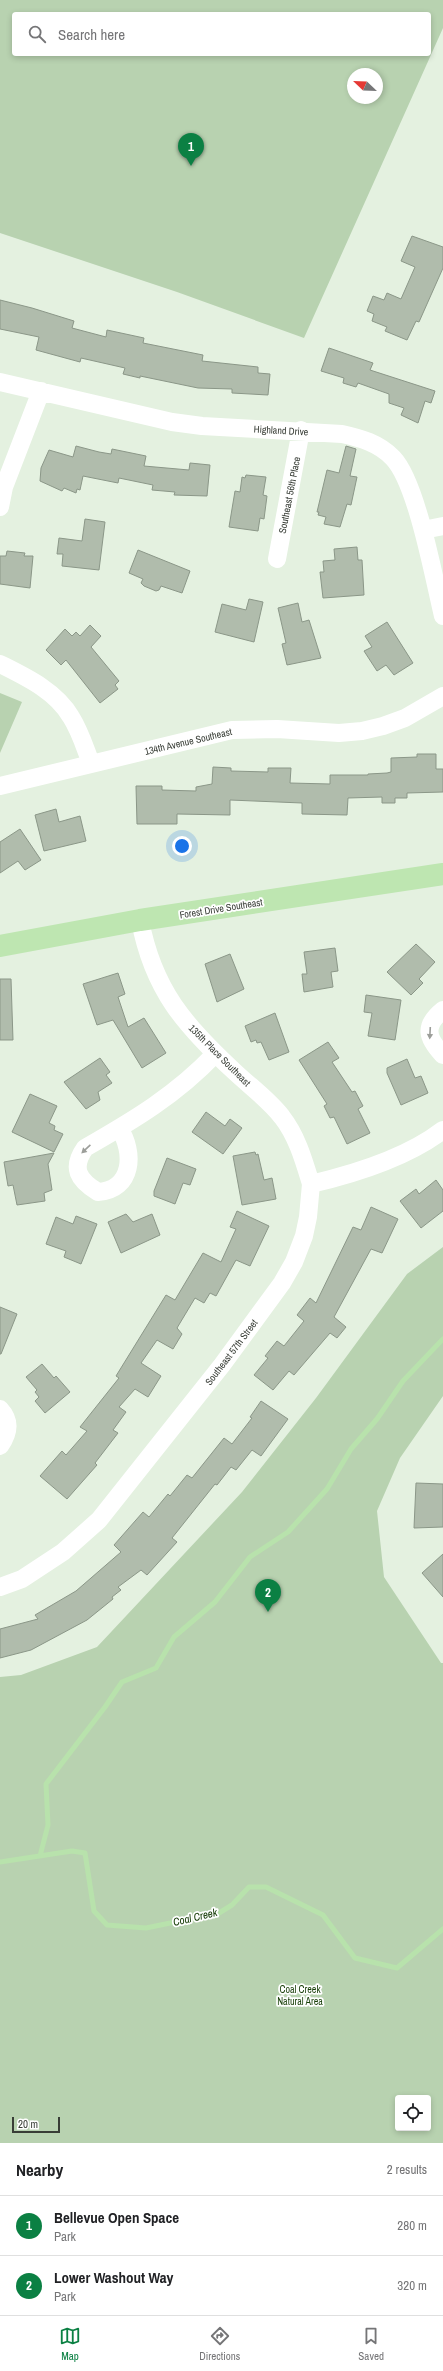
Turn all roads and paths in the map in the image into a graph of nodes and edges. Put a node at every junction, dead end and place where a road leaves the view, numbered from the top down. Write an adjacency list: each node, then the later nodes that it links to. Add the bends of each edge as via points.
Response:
1 (0, 382): 2 (street, Highland Drive)
2 (41, 392): 3 (street, Highland Drive, via 172,422 202,426); 4 (street, via 4,487)
3 (301, 430): 6 (street, Highland Drive, via 363,439 393,457 404,471); 7 (street, Southeast 56th Place)
4 (0, 507)
5 (443, 526): 6 (street)
6 (423, 530): 8 (street, Highland Drive)
7 (277, 559)
8 (443, 616)
9 (0, 664): 11 (street, via 28,678 60,703 71,718)
10 (443, 696): 11 (street, 134th Avenue Southeast, via 405,718 362,731 339,733 277,729 232,730)
11 (91, 763): 12 (street, 134th Avenue Southeast)
12 (0, 786)
13 (443, 874): 14 (main road, Forest Drive Southeast)
14 (140, 920): 15 (main road, Forest Drive Southeast); 17 (street, 135th Place Southeast, via 150,962 163,989 178,1012)
15 (0, 946)
16 (443, 1010): 18 (street, one-way to 18, via 433,1019 429,1029 429,1039)
17 (215, 1054): 19 (street, via 173,1094); 21 (street, 135th Place Southeast, via 282,1117 298,1144)
18 (443, 1055)
19 (119, 1128)
20 (443, 1130): 21 (street, via 432,1138 368,1168)
21 (311, 1184): 24 (street, Southeast 57th Street, via 304,1236 294,1262 282,1283 222,1365 99,1520 57,1556 22,1579)
22 (0, 1409): 23 (street, via 6,1416 8,1428)
23 (0, 1446)
24 (0, 1587)

